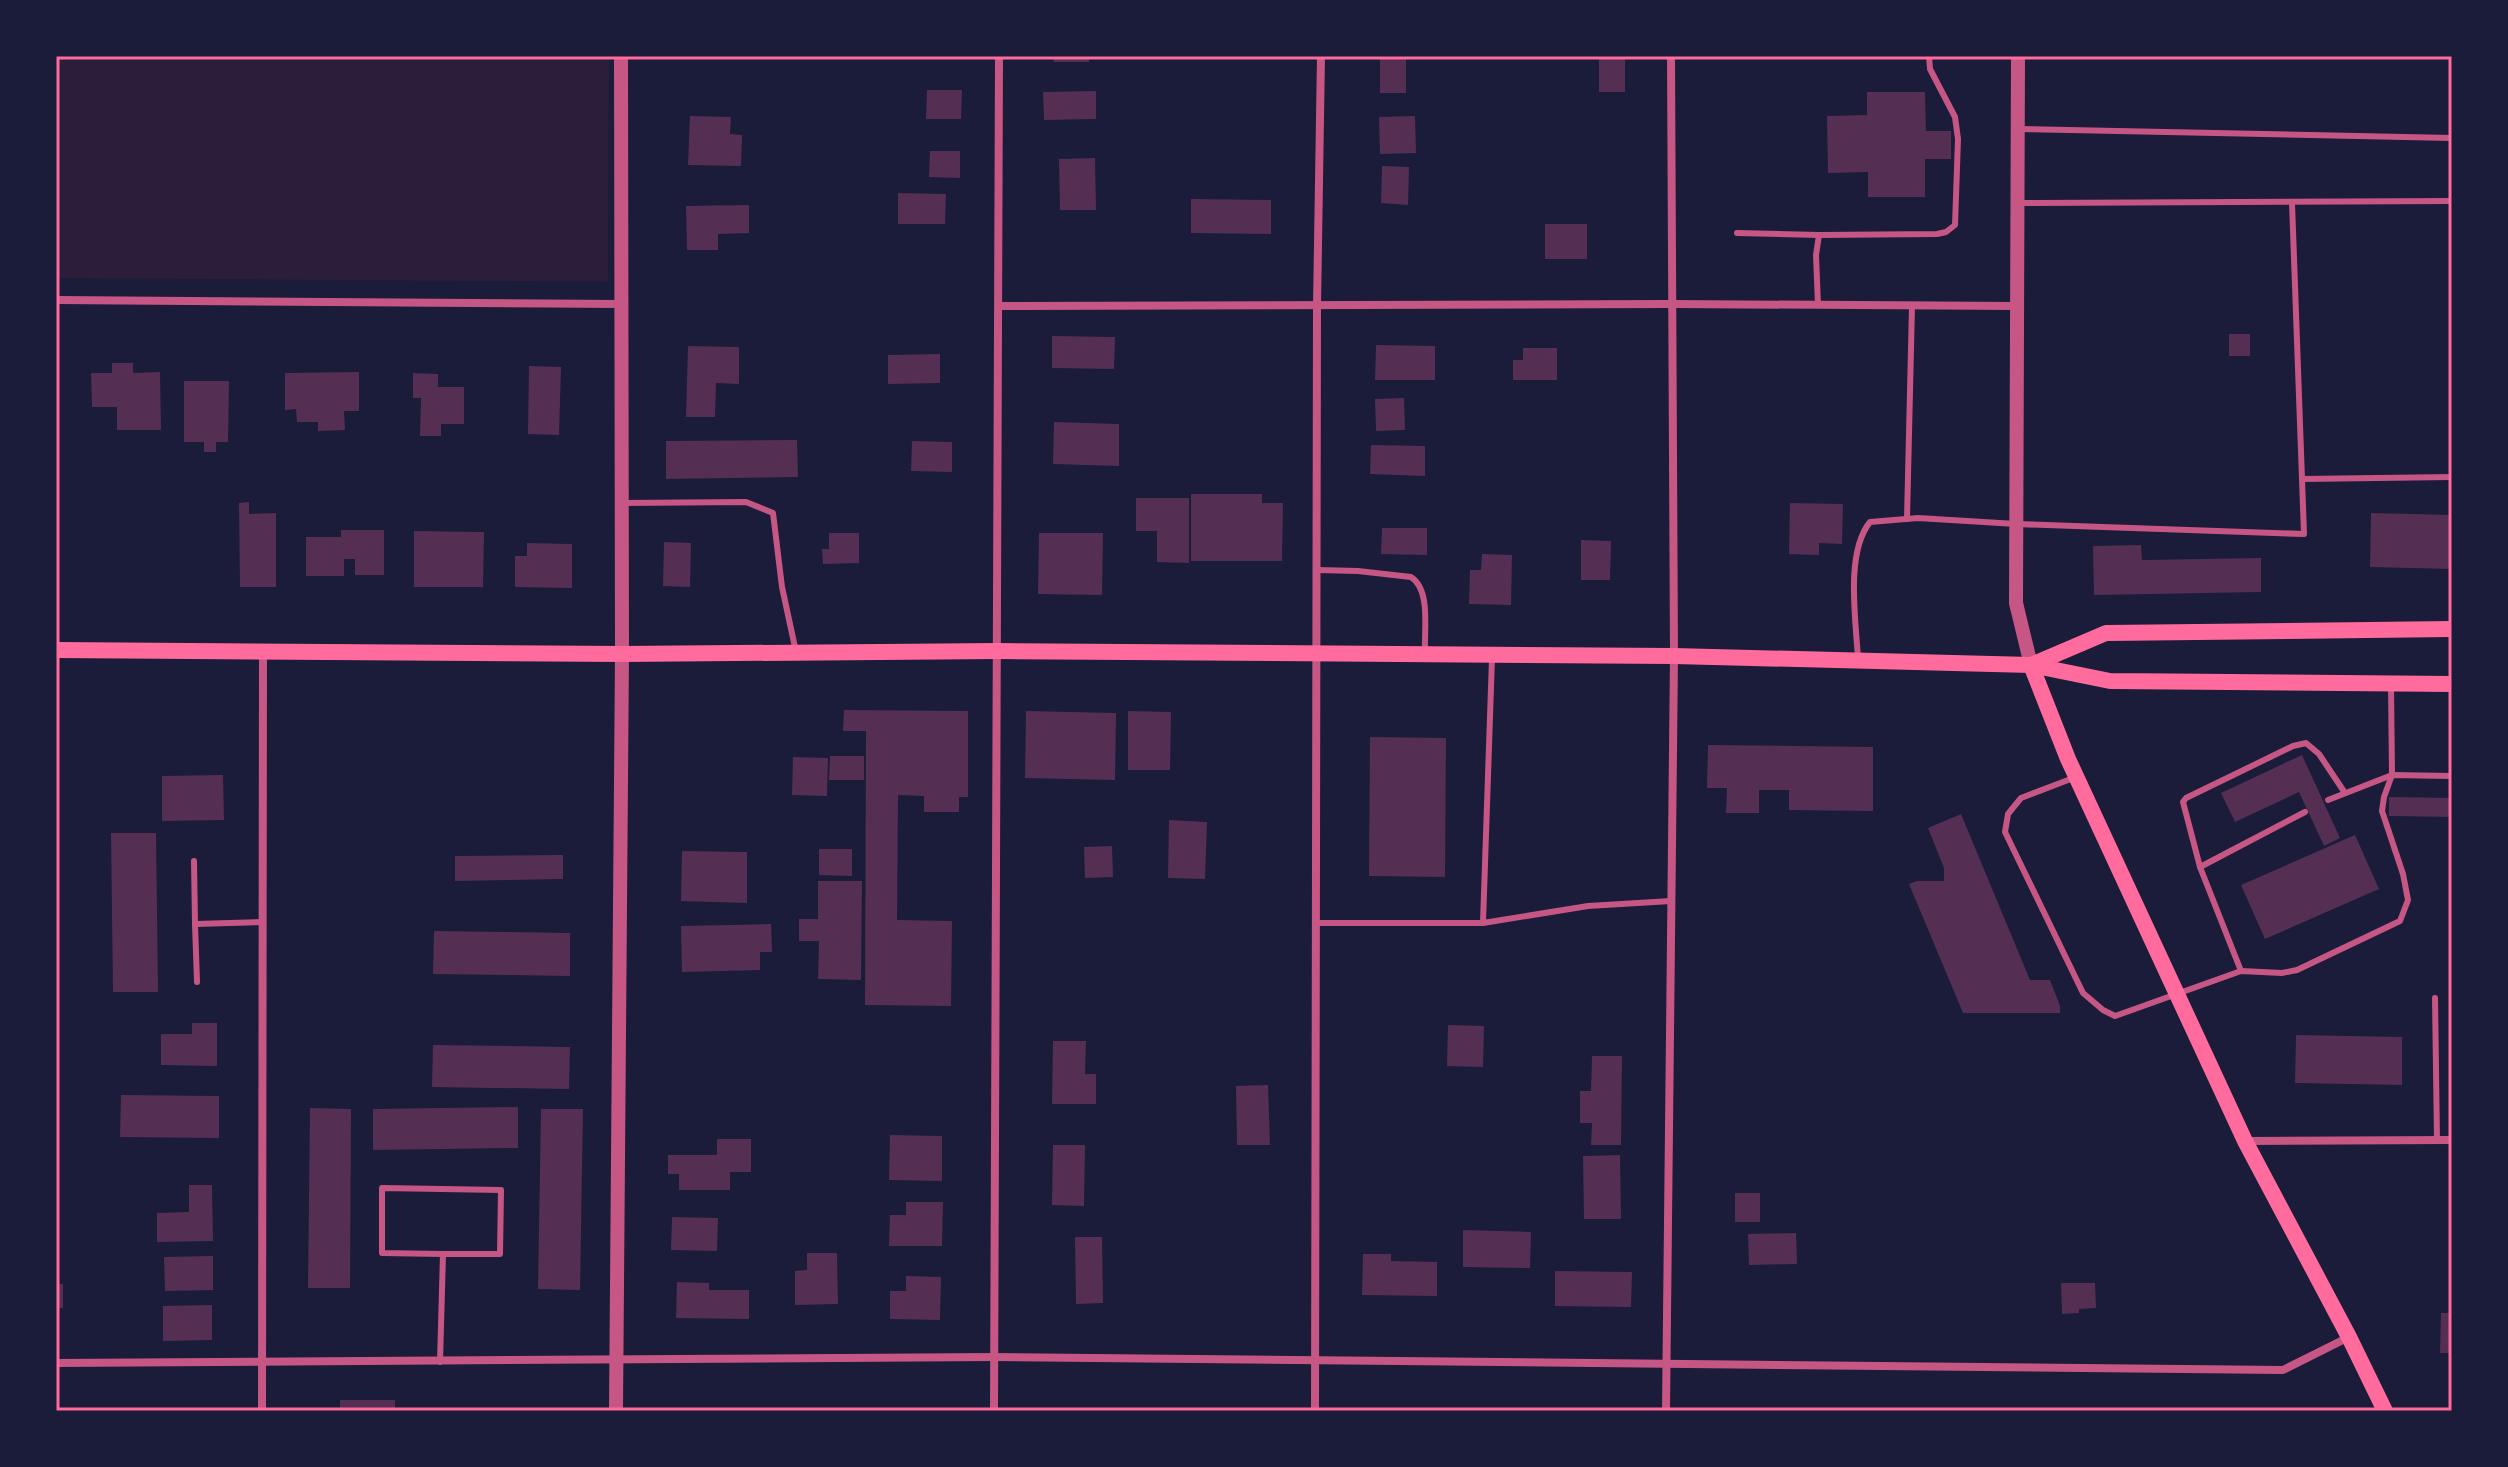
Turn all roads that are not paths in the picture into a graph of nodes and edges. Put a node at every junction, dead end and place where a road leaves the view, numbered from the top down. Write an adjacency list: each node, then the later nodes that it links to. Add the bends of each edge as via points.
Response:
1 (621, 56): 15 (street)
2 (999, 56): 18 (street)
3 (1321, 56): 19 (street)
4 (1671, 56): 16 (street)
5 (1929, 56): 13 (lane, via 1930,69 1955,117 1955,225 1937,234)
6 (2018, 56): 7 (street)
7 (2017, 129): 8 (lane); 10 (street)
8 (2452, 138)
9 (2452, 201): 11 (lane)
10 (2017, 203): 11 (lane); 21 (street)
11 (2292, 203): 23 (lane)
12 (1737, 233): 13 (lane)
13 (1819, 235): 17 (lane)
14 (56, 300): 15 (street)
15 (621, 304): 24 (street)
16 (1671, 304): 17 (street); 19 (street); 37 (street)
17 (1818, 305): 20 (street)
18 (999, 306): 19 (street); 31 (street)
19 (1317, 306): 27 (street)
20 (1912, 306): 21 (street); 25 (lane)
21 (2016, 306): 26 (street)
22 (2452, 477): 23 (lane)
23 (2302, 479): 26 (lane, via 2304,534)
24 (622, 503): 32 (lane, via 746,502 773,513); 33 (street)
25 (1907, 519): 26 (lane); 38 (lane, via 1870,522 1861,533 1854,581)
26 (2016, 524): 39 (street, via 2016,603)
27 (1317, 570): 34 (street); 35 (lane, via 1371,572 1418,582 1423,592)
28 (2452, 629): 39 (main road, via 2106,633)
29 (56, 650): 30 (main road)
30 (263, 650): 33 (main road); 51 (street)
31 (998, 651): 32 (main road); 34 (main road); 64 (street)
32 (796, 652): 33 (main road)
33 (622, 654): 65 (street)
34 (1318, 654): 35 (main road); 52 (street)
35 (1425, 654): 36 (main road)
36 (1492, 654): 37 (main road); 53 (lane)
37 (1674, 656): 38 (main road); 50 (street)
38 (1858, 661): 39 (main road)
39 (2031, 665): 40 (main road, via 2110,681); 44 (main road)
40 (2391, 684): 41 (main road); 42 (lane)
41 (2452, 684)
42 (2392, 775): 43 (lane); 45 (lane); 55 (lane, via 2382,811 2408,900 2400,921 2297,970)
43 (2452, 776)
44 (2076, 777): 57 (main road); 57 (lane, via 2021,798 2008,814 2005,832 2083,993 2115,1016)
45 (2345, 793): 46 (lane); 49 (lane, via 2306,743 2186,798)
46 (2328, 800)
47 (2305, 812): 49 (lane)
48 (194, 861): 54 (lane)
49 (2200, 867): 55 (lane)
50 (1671, 901): 53 (lane, via 1588,906); 69 (street)
51 (263, 922): 54 (lane); 67 (street)
52 (1317, 923): 53 (lane); 66 (street)
53 (1483, 923)
54 (195, 924): 56 (lane)
55 (2241, 971): 57 (lane)
56 (197, 982)
57 (2178, 995): 61 (main road)
58 (2435, 998): 59 (lane)
59 (2437, 1140): 60 (street); 61 (street)
60 (2452, 1140)
61 (2245, 1141): 63 (main road)
62 (443, 1254): 62 (lane, via 500,1254 501,1190 382,1188 382,1253); 68 (lane)
63 (2349, 1337): 69 (street, via 2283,1370); 76 (main road)
64 (995, 1357): 65 (street); 66 (street); 73 (street)
65 (617, 1360): 68 (street); 72 (street)
66 (1315, 1361): 69 (street); 74 (street)
67 (263, 1362): 68 (street); 70 (street); 71 (street)
68 (440, 1362)
69 (1667, 1362): 75 (street)
70 (56, 1363)
71 (262, 1411)
72 (616, 1411)
73 (994, 1411)
74 (1315, 1411)
75 (1666, 1411)
76 (2385, 1411)

